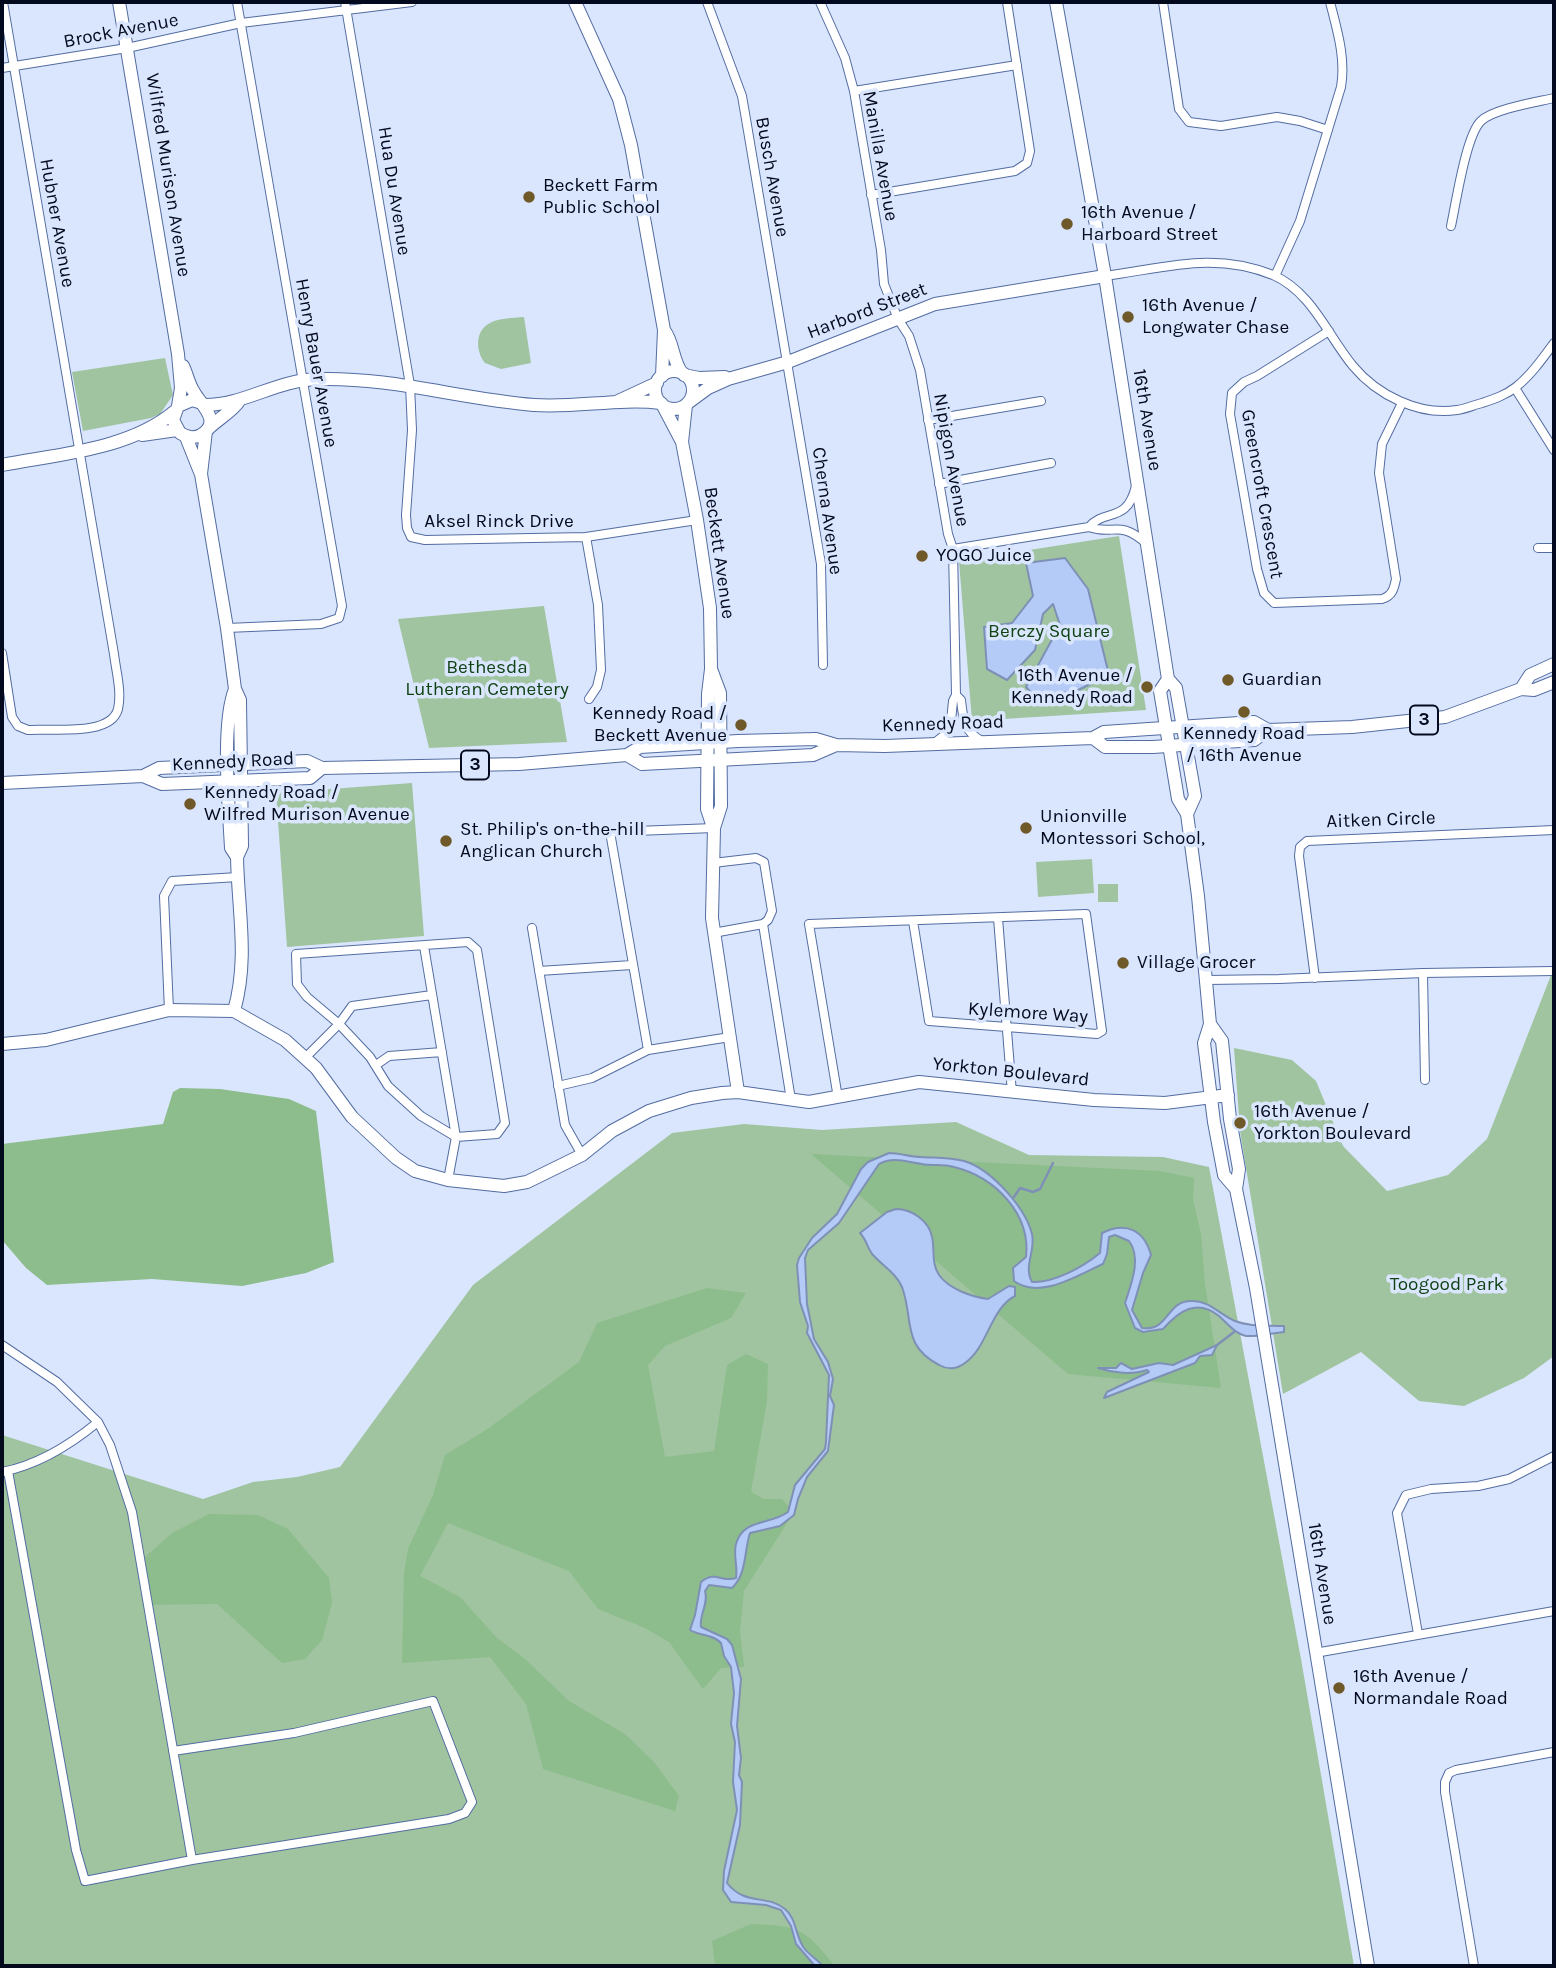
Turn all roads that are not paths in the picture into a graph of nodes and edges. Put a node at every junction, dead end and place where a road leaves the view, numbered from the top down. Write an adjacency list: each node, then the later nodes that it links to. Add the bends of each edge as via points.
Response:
1 (3, 2): 16 (street, Hubner Avenue)
2 (119, 2): 14 (street, Wilfred Murison Avenue)
3 (237, 2): 13 (street, Henry Bauer Avenue)
4 (412, 2): 12 (street, Brock Avenue)
5 (575, 2): 26 (street, via 619,99)
6 (707, 2): 30 (street, Busch Avenue, via 742,96)
7 (820, 2): 18 (street, Manilla Avenue)
8 (1007, 2): 15 (street)
9 (1056, 2): 23 (street, 16th Avenue)
10 (1163, 2): 20 (street, via 1179,109 1189,122 1221,126 1276,117)
11 (1330, 2): 20 (street, via 1344,71)
12 (346, 5): 13 (street, Brock Avenue); 35 (street, Hua Du Avenue)
13 (241, 23): 14 (street, Brock Avenue); 34 (street, Henry Bauer Avenue)
14 (127, 48): 16 (street, Brock Avenue); 29 (street, Wilfred Murison Avenue)
15 (1017, 65): 18 (street); 21 (street, via 1030,153 1025,166)
16 (15, 66): 17 (street, Brock Avenue); 50 (street, Hubner Avenue)
17 (2, 68)
18 (854, 91): 21 (street, Manilla Avenue)
19 (1554, 99): 22 (street, via 1482,120 1472,138)
20 (1328, 130): 24 (street, via 1300,220)
21 (871, 195): 25 (street, Manilla Avenue, via 884,284)
22 (1451, 226)
23 (1105, 276): 24 (street, via 1219,261); 25 (street, Harbord Street, via 935,304); 55 (street, 16th Avenue)
24 (1275, 276): 27 (street, via 1308,304)
25 (898, 319): 30 (street, Harbord Street); 45 (street, Nipigon Avenue, via 920,370)
26 (664, 330): 31 (street); 32 (street)
27 (1329, 331): 41 (street, via 1364,379); 41 (street, Greencroft Crescent, via 1232,393 1230,414 1257,569 1264,593 1274,603 1382,599 1394,589 1378,473 1382,444)
28 (1554, 343): 36 (street)
29 (178, 354): 42 (street, Wilfred Murison Avenue, via 193,392); 44 (street, Wilfred Murison Avenue, via 181,388)
30 (788, 362): 33 (street, Harbord Street); 67 (street, Cherna Avenue, via 821,564)
31 (683, 374): 32 (street, via 669,372); 33 (street, Harbord Street); 40 (street, via 693,389)
32 (659, 379): 39 (street); 43 (street, via 656,394)
33 (728, 379): 40 (street, Harbord Street)
34 (303, 381): 35 (street, via 352,379); 37 (street, via 276,385); 64 (street, Henry Bauer Avenue, via 342,606 339,618 321,624)
35 (410, 385): 39 (street, via 530,404); 59 (street, Aksel Rinck Drive, via 406,515 411,537)
36 (1515, 388): 41 (street, via 1459,410); 51 (street)
37 (239, 400): 42 (street); 46 (street)
38 (1041, 401): 45 (street)
39 (616, 402): 43 (street)
40 (687, 403): 43 (street, via 674,409); 49 (street, Beckett Avenue)
41 (1402, 403)
42 (204, 404): 44 (street, via 192,400); 46 (street, via 211,419)
43 (661, 404): 49 (street, Beckett Avenue)
44 (176, 409): 47 (street, via 173,424); 48 (street)
45 (928, 420): 56 (street, Nipigon Avenue)
46 (207, 430): 47 (street, via 197,437); 54 (street)
47 (182, 434): 48 (street); 54 (street)
48 (135, 435): 50 (street)
49 (682, 442): 57 (street, Beckett Avenue)
50 (79, 450): 53 (street); 65 (street, Hubner Avenue, via 119,688 114,719 94,728 28,730 18,726 12,718)
51 (1554, 450)
52 (1051, 463): 56 (street)
53 (2, 465)
54 (201, 474): 64 (street)
55 (1137, 480): 58 (street, via 1128,506); 60 (street, 16th Avenue)
56 (939, 484): 63 (street, Nipigon Avenue)
57 (697, 520): 59 (street, Aksel Rinck Drive); 77 (street, Beckett Avenue, via 709,608 711,669 720,693)
58 (1089, 527): 60 (street, via 1123,529); 63 (street)
59 (586, 537): 72 (street, via 598,605 601,670)
60 (1147, 544): 68 (street, 16th Avenue)
61 (1538, 548): 62 (street)
62 (1554, 548)
63 (953, 549): 71 (street, Nipigon Avenue)
64 (227, 628): 85 (street, via 234,689 240,700)
65 (2, 653)
66 (1554, 664): 70 (street, Kennedy Road / 3, via 1530,675)
67 (823, 665)
68 (1168, 679): 73 (street, 16th Avenue, via 1176,688); 74 (street, 16th Avenue, via 1160,690)
69 (1554, 682): 70 (street, Kennedy Road / 3, via 1534,690)
70 (1521, 689): 75 (street, Kennedy Road / 3, via 1445,718)
71 (956, 695): 78 (street, Nipigon Avenue, via 968,732); 79 (street, Nipigon Avenue, via 950,731)
72 (589, 699)
73 (1181, 725): 74 (street, Kennedy Road / 3); 75 (street, Kennedy Road / 3, via 1254,722); 82 (street, 16th Avenue)
74 (1166, 727): 76 (street, Kennedy Road / 3, via 1104,732); 81 (street, 16th Avenue)
75 (1268, 730): 82 (street, Kennedy Road / 3, via 1254,740)
76 (1093, 738): 78 (street, Kennedy Road / 3); 81 (street, Kennedy Road / 3, via 1105,747)
77 (714, 742): 80 (street, Kennedy Road / 3, via 817,739); 83 (street, Kennedy Road / 3, via 640,747); 84 (street, Beckett Avenue)
78 (985, 742): 79 (street, Kennedy Road / 3)
79 (932, 744): 80 (street, Kennedy Road / 3)
80 (836, 745): 84 (street, Kennedy Road / 3, via 813,755)
81 (1169, 745): 82 (street, Kennedy Road / 3); 90 (street, 16th Avenue, via 1178,799)
82 (1185, 745): 90 (street, 16th Avenue, via 1195,796)
83 (627, 755): 84 (street, Kennedy Road / 3, via 642,764); 86 (street, Kennedy Road / 3, via 519,764)
84 (714, 760): 91 (street, Beckett Avenue, via 707,809)
85 (234, 764): 86 (street, Kennedy Road / 3, via 307,761); 87 (street, Kennedy Road / 3, via 159,768); 88 (street)
86 (322, 768): 88 (street, Kennedy Road / 3, via 310,778)
87 (143, 776): 88 (street, Kennedy Road / 3, via 162,784); 89 (street, Kennedy Road / 3)
88 (235, 781): 94 (street, via 231,848)
89 (2, 783)
90 (1186, 814): 106 (street, 16th Avenue)
91 (713, 828): 93 (street, Beckett Avenue); 101 (street, via 610,832)
92 (1554, 830): 105 (street, Aitken Circle, via 1307,841 1299,856)
93 (713, 863): 97 (street, via 764,862 772,911); 99 (street, Beckett Avenue)
94 (238, 877): 108 (street, via 172,881 166,889); 109 (street, via 243,960)
95 (998, 918): 96 (street, Kylemore Way); 112 (street); 112 (street, Kylemore Way, via 1086,914 1102,1031)
96 (913, 921): 112 (street, Kylemore Way, via 929,1021); 125 (street, Kylemore Way, via 809,924)
97 (763, 924): 99 (street); 126 (street)
98 (532, 928): 102 (street)
99 (713, 933): 113 (street, Beckett Avenue)
100 (424, 946): 107 (street); 110 (street, via 296,954 297,984); 127 (street, via 468,942 477,950 505,1123 498,1134)
101 (632, 965): 102 (street); 115 (street)
102 (539, 971): 120 (street)
103 (1554, 971): 104 (street)
104 (1423, 973): 105 (street); 119 (street)
105 (1315, 978): 106 (street)
106 (1206, 980): 111 (street, 16th Avenue)
107 (432, 995): 110 (street, via 352,1006); 116 (street)
108 (169, 1010): 109 (street, Yorkton Boulevard); 114 (street, Yorkton Boulevard, via 46,1040)
109 (234, 1011): 117 (street, Yorkton Boulevard)
110 (340, 1024): 117 (street); 118 (street)
111 (1210, 1024): 123 (street, 16th Avenue, via 1222,1041); 124 (street, 16th Avenue, via 1204,1043)
112 (1006, 1028): 122 (street)
113 (730, 1037): 115 (street); 121 (street, Beckett Avenue)
114 (2, 1044)
115 (648, 1050): 120 (street, via 592,1079)
116 (442, 1052): 118 (street, via 389,1056); 127 (street)
117 (305, 1058): 129 (street, Yorkton Boulevard, via 352,1117 396,1158 415,1171)
118 (376, 1065): 127 (street, via 388,1086 421,1116)
119 (1425, 1080)
120 (558, 1086): 128 (street, via 565,1125)
121 (738, 1092): 126 (street, Yorkton Boulevard); 128 (street, Yorkton Boulevard, via 691,1098 649,1111 612,1130)
122 (1012, 1093): 124 (street, Yorkton Boulevard, via 1143,1102); 125 (street, Yorkton Boulevard, via 919,1082)
123 (1228, 1096): 124 (street, Yorkton Boulevard); 130 (street, 16th Avenue, via 1239,1169)
124 (1211, 1097): 130 (street, 16th Avenue, via 1224,1175)
125 (838, 1098): 126 (street, Yorkton Boulevard)
126 (791, 1100)
127 (456, 1137): 129 (street)
128 (582, 1155): 129 (street, Yorkton Boulevard, via 527,1182 504,1186)
129 (448, 1180)
130 (1236, 1189): 137 (street, 16th Avenue)
131 (2, 1345): 132 (street, via 57,1382)
132 (98, 1422): 134 (street, via 71,1444); 138 (street, via 132,1512)
133 (1554, 1456): 136 (street, via 1509,1479 1406,1495 1397,1513)
134 (5, 1471): 140 (street, via 85,1881)
135 (1554, 1611): 136 (street)
136 (1418, 1634): 137 (street)
137 (1315, 1653): 141 (street, 16th Avenue)
138 (173, 1751): 140 (street); 140 (street, via 294,1734 433,1701 472,1802 465,1813 449,1819)
139 (1554, 1752): 142 (street, via 1456,1770 1445,1782)
140 (192, 1860)
141 (1368, 1966)
142 (1474, 1966)

